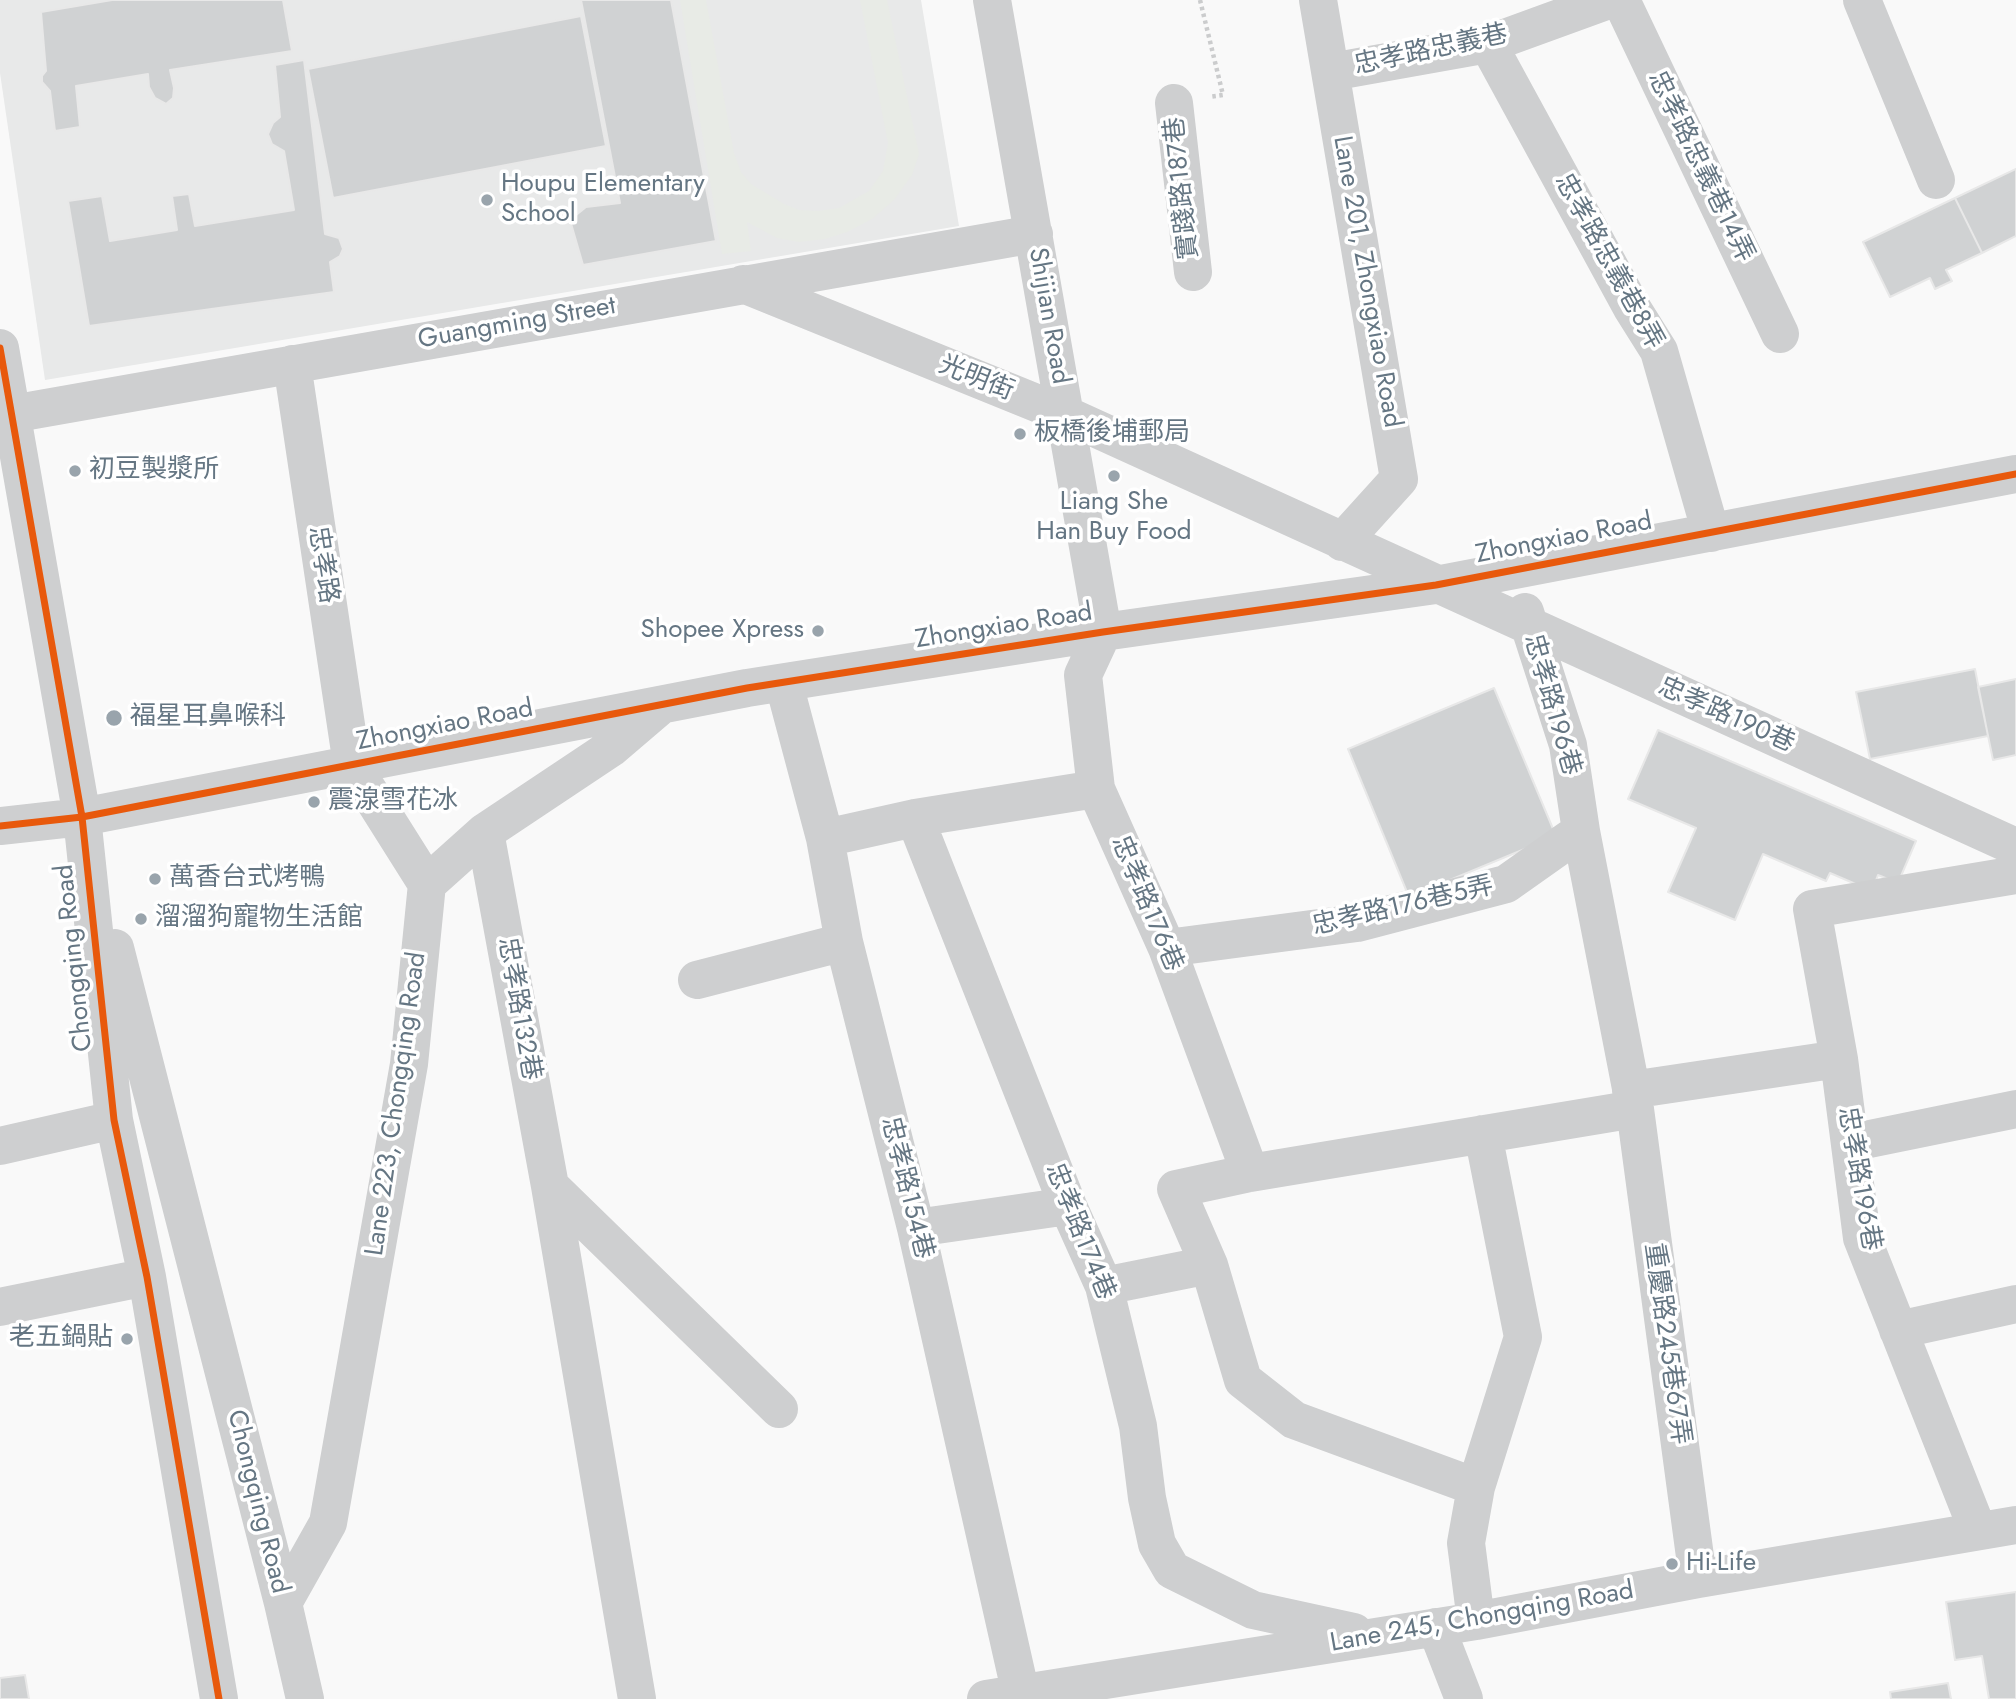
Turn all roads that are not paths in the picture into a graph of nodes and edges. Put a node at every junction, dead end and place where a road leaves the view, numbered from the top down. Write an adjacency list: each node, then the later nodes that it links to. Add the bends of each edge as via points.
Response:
1 (992, 0): 11 (street, Shijian Road)
2 (1318, 0): 8 (street, Lane 201, Zhongxiao Road)
3 (1609, 0): 6 (street, 忠孝路忠義巷)
4 (1620, 0): 14 (street, 忠孝路忠義巷14弄)
5 (1862, 0): 10 (street)
6 (1544, 11): 7 (street, 忠孝路忠義巷)
7 (1488, 44): 8 (street, 忠孝路忠義巷); 20 (street, 忠孝路忠義巷8弄, via 1659,351)
8 (1331, 72): 21 (street, Lane 201, Zhongxiao Road, via 1399,480)
9 (1174, 103): 12 (street, 實踐路187巷)
10 (1936, 180)
11 (1034, 234): 13 (street, Guangming Street); 18 (street, Shijian Road)
12 (1193, 272)
13 (743, 284): 16 (street, Guangming Street); 18 (street, 光明街)
14 (1780, 334)
15 (0, 348): 17 (street, Chongqing Road)
16 (292, 364): 17 (street, Guangming Street); 28 (street, 忠孝路)
17 (6, 415): 30 (street, Chongqing Road)
18 (1066, 415): 21 (street, 光明街); 25 (street, Shijian Road)
19 (2016, 474): 20 (street, Zhongxiao Road)
20 (1711, 533): 22 (street, Zhongxiao Road)
21 (1342, 542): 23 (street, 光明街)
22 (1513, 570): 23 (street, Zhongxiao Road); 24 (street, 忠孝路196巷)
23 (1436, 585): 24 (street, 忠孝路190巷); 25 (street, Zhongxiao Road)
24 (1529, 628): 33 (street, 忠孝路196巷, via 1568,745); 36 (street, 忠孝路190巷)
25 (1103, 632): 26 (street, Zhongxiao Road); 29 (street, 忠孝路176巷, via 1083,675)
26 (784, 684): 27 (street, Zhongxiao Road); 35 (street, 忠孝路154巷)
27 (661, 705): 28 (street, Zhongxiao Road); 34 (street, via 611,748)
28 (352, 765): 30 (street, Zhongxiao Road); 38 (street)
29 (1096, 789): 31 (street); 40 (street, 忠孝路176巷)
30 (82, 817): 32 (street, Zhongxiao Road); 45 (street, Chongqing Road); 65 (street, Chongqing Road)
31 (915, 818): 35 (street); 51 (street, 忠孝路174巷)
32 (0, 826)
33 (1581, 831): 40 (street, 忠孝路176巷5弄, via 1506,884 1357,923); 43 (street, 忠孝路196巷)
34 (485, 832): 38 (street); 50 (street, 忠孝路132巷)
35 (825, 838): 39 (street, 忠孝路154巷)
36 (2016, 847)
37 (2016, 875): 42 (street, 忠孝路196巷, via 1812,909)
38 (427, 884): 65 (street, Lane 223, Chongqing Road, via 409,1064 328,1523)
39 (844, 942): 41 (street); 52 (street, 忠孝路154巷)
40 (1167, 948): 49 (street, 忠孝路176巷)
41 (697, 980)
42 (1839, 1059): 43 (street); 47 (street, 忠孝路196巷)
43 (1633, 1100): 46 (street); 64 (street, 重慶路245巷67弄)
44 (2016, 1109): 47 (street)
45 (114, 1120): 48 (street); 54 (street, Chongqing Road)
46 (1483, 1134): 49 (street); 60 (street, via 1523,1337)
47 (1850, 1143): 58 (street, 忠孝路196巷, via 1862,1238)
48 (0, 1146)
49 (1250, 1173): 53 (street, via 1176,1189)
50 (551, 1186): 59 (street); 74 (street, 忠孝路132巷)
51 (1068, 1206): 52 (street); 55 (street, 忠孝路174巷)
52 (916, 1228): 70 (street, 忠孝路154巷)
53 (1209, 1265): 55 (street); 60 (street, via 1243,1380 1294,1420)
54 (146, 1277): 57 (street); 63 (street, Chongqing Road)
55 (1104, 1286): 68 (street, 忠孝路174巷, via 1138,1426 1157,1544 1172,1570 1253,1611)
56 (2016, 1304): 58 (street)
57 (0, 1307)
58 (1898, 1330): 62 (street, 忠孝路196巷)
59 (779, 1409)
60 (1476, 1487): 66 (street, via 1466,1543)
61 (2016, 1525): 62 (street, Lane 245, Chongqing Road)
62 (1978, 1531): 64 (street, Lane 245, Chongqing Road)
63 (195, 1562): 71 (street); 72 (street, via 237,1661)
64 (1698, 1579): 66 (street, Lane 245, Chongqing Road)
65 (283, 1603): 73 (street, Chongqing Road)
66 (1476, 1621): 67 (street, Lane 245, Chongqing Road)
67 (1436, 1627): 68 (street, Lane 245, Chongqing Road); 75 (street)
68 (1377, 1637): 69 (street, Lane 245, Chongqing Road)
69 (1167, 1685): 70 (street, Lane 245, Chongqing Road)
70 (1010, 1697)
71 (219, 1699)
72 (246, 1699)
73 (305, 1699)
74 (637, 1699)
75 (1464, 1699)

